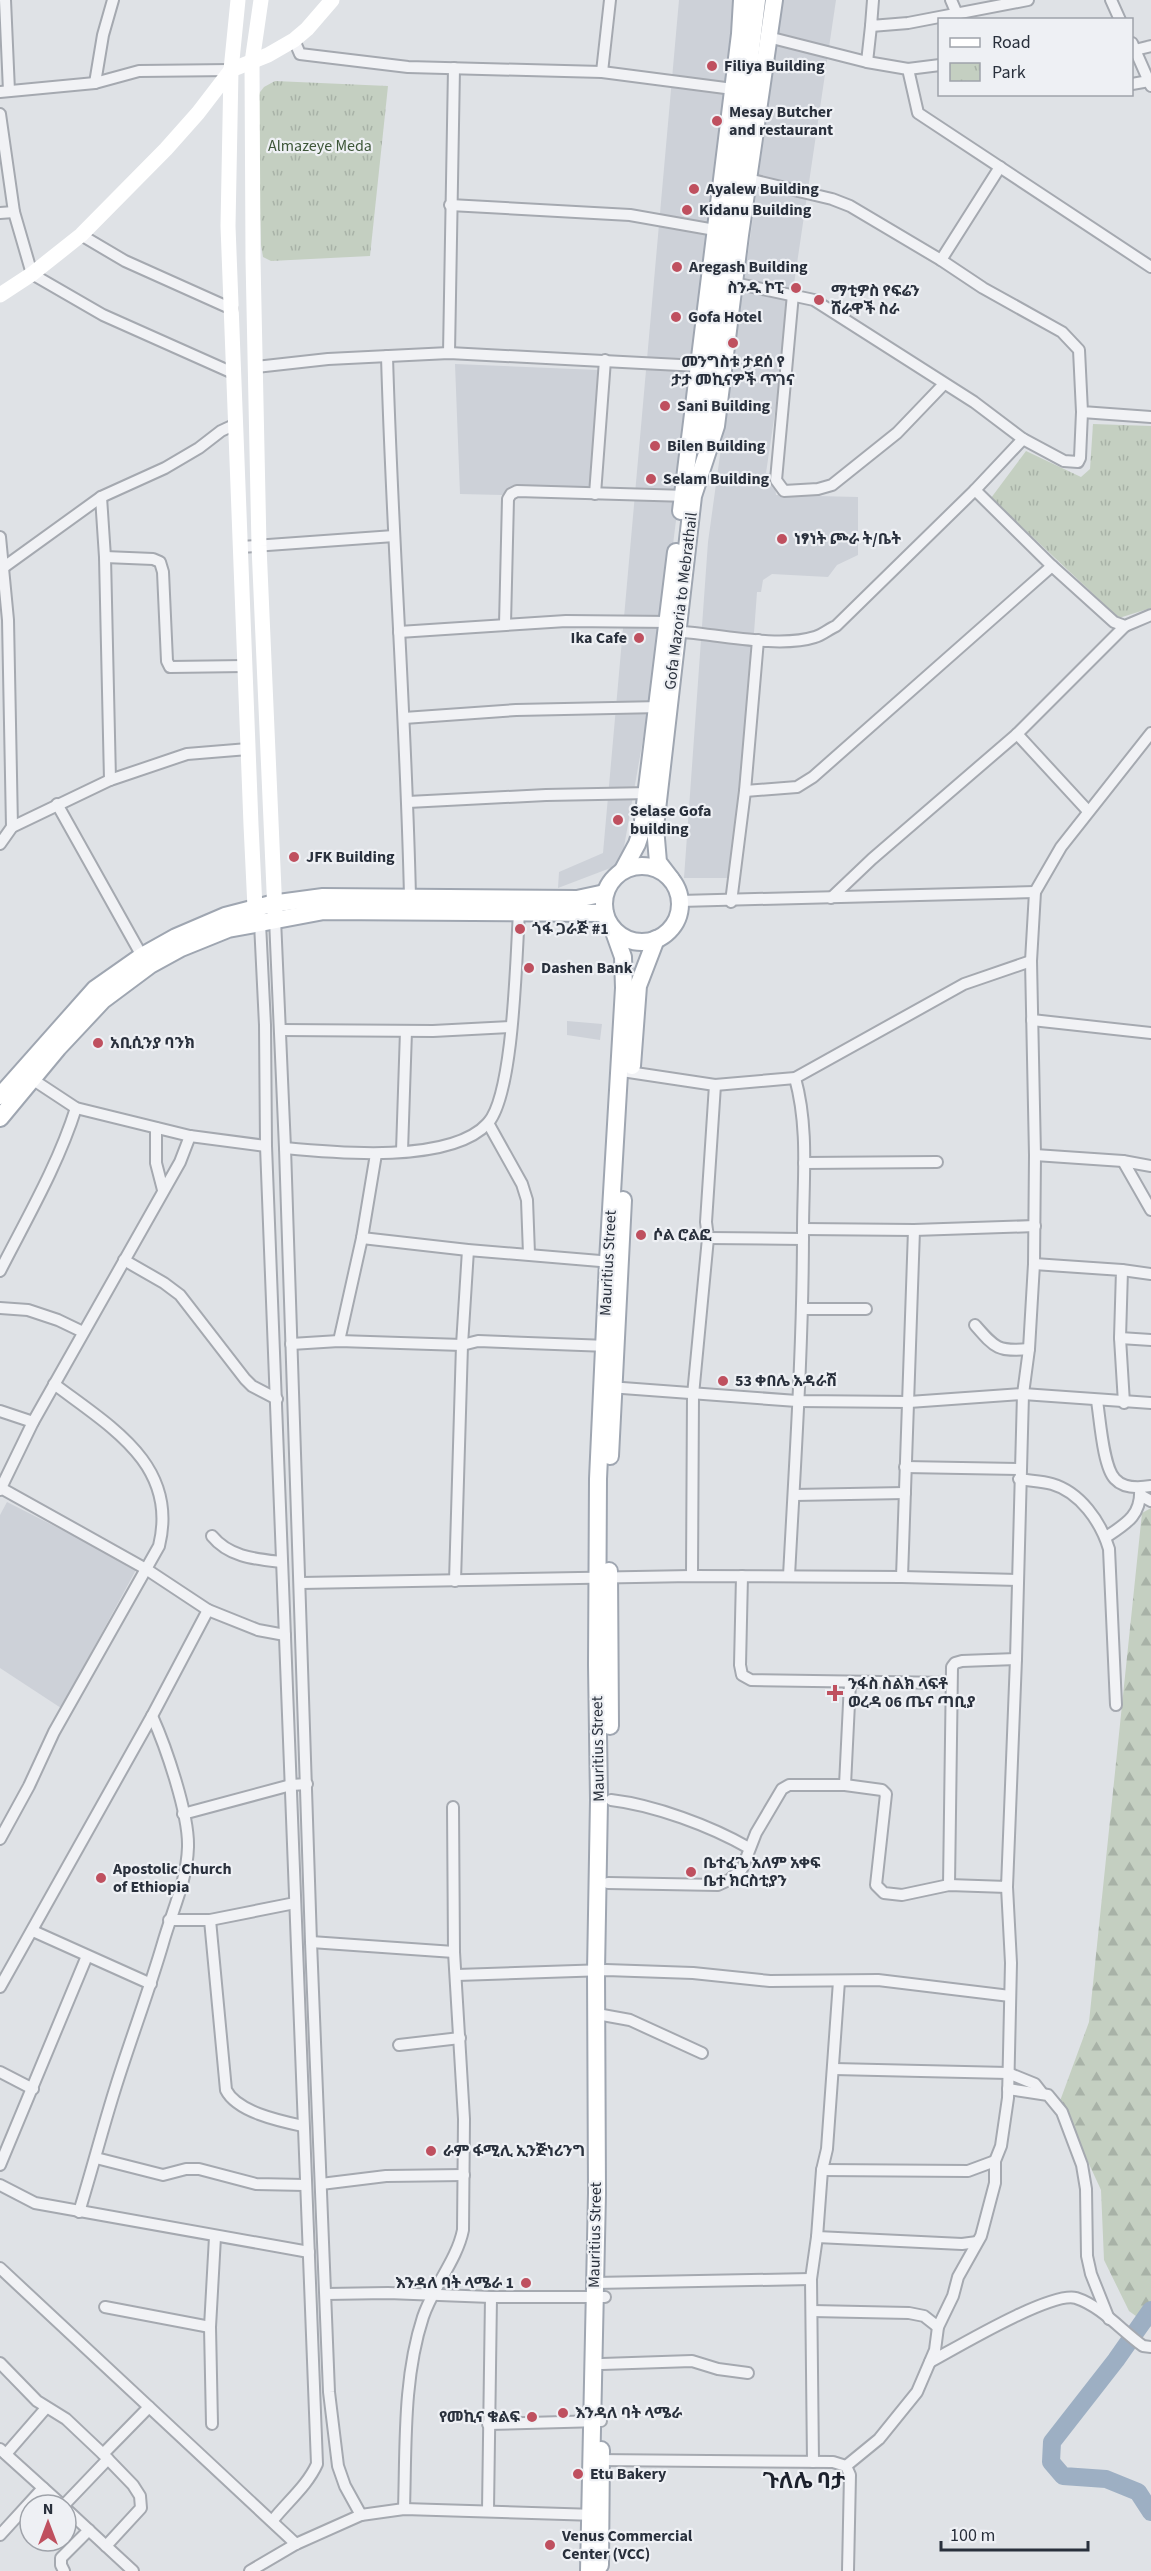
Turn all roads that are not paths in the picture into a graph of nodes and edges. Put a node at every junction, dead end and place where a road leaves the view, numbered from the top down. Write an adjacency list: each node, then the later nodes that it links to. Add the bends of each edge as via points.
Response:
1 (5, 0): 32 (street)
2 (113, 0): 28 (street)
3 (238, 0): 26 (street)
4 (261, 0): 21 (street)
5 (332, 0): 18 (street)
6 (610, 0): 27 (street)
7 (743, 0): 31 (main road, Gofa Mazoria to Mebrathail)
8 (757, 0): 59 (main road, via 705,417)
9 (774, 0): 17 (main road, Gofa Mazoria to Mebrathail)
10 (873, 0): 16 (street)
11 (951, 0): 14 (street)
12 (1028, 0): 14 (street)
13 (1111, 0): 15 (street)
14 (957, 14): 16 (street)
15 (1119, 18)
16 (872, 26): 22 (street)
17 (768, 38): 22 (street); 35 (main road, Gofa Mazoria to Mebrathail)
18 (294, 40): 21 (street); 24 (street, via 300,54 408,67)
19 (1151, 46): 20 (street)
20 (1133, 47): 30 (street)
21 (252, 62): 26 (street); 52 (street)
22 (867, 62): 25 (street)
23 (938, 65): 25 (street)
24 (454, 68): 27 (street); 36 (street)
25 (908, 69): 34 (street, via 918,113)
26 (231, 70): 28 (street, via 139,71); 40 (street, via 166,149); 47 (street, via 228,193)
27 (602, 72): 31 (street)
28 (95, 83): 32 (street)
29 (1133, 84): 30 (street)
30 (1150, 84)
31 (733, 89): 39 (main road, Gofa Mazoria to Mebrathail)
32 (5, 91)
33 (0, 114): 37 (street)
34 (1000, 167): 41 (street); 42 (street)
35 (748, 179): 41 (street, via 850,206); 44 (main road, Gofa Mazoria to Mebrathail)
36 (450, 205): 39 (street, via 630,215); 48 (street)
37 (14, 212): 38 (street); 43 (street)
38 (0, 213)
39 (716, 230): 51 (main road, Gofa Mazoria to Mebrathail)
40 (81, 235): 43 (street); 47 (street, via 125,261)
41 (941, 260): 55 (street, via 1071,340 1080,359)
42 (1151, 267)
43 (33, 274): 46 (street); 53 (street, via 103,315)
44 (734, 283): 45 (street); 59 (main road, Gofa Mazoria to Mebrathail, via 716,426)
45 (793, 294): 54 (street, via 837,313); 54 (street, via 776,480 784,491 832,485 897,433)
46 (0, 295)
47 (232, 309): 53 (street)
48 (449, 353): 49 (street); 50 (street)
49 (387, 356): 52 (street); 64 (street)
50 (605, 360): 51 (street); 61 (street)
51 (699, 366): 59 (main road, Gofa Mazoria to Mebrathail)
52 (256, 367): 66 (street)
53 (233, 373): 57 (street)
54 (944, 384): 58 (street)
55 (1082, 412): 56 (street); 58 (street, via 1078,462 1064,461)
56 (1151, 417)
57 (236, 424): 63 (street, via 165,468); 67 (street)
58 (1023, 439): 60 (street)
59 (693, 473): 62 (main road, Gofa Mazoria to Mebrathail)
60 (975, 490): 69 (street); 76 (street, via 836,626 816,637)
61 (595, 494): 62 (street); 72 (street, via 511,494)
62 (688, 496): 74 (main road, Gofa Mazoria to Mebrathail)
63 (101, 497): 68 (street); 70 (street)
64 (394, 536): 66 (street); 75 (street)
65 (0, 537): 70 (street)
66 (259, 546): 67 (street); 100 (street)
67 (241, 547): 77 (street)
68 (105, 557): 77 (street, via 160,562 166,661 170,667); 84 (street)
69 (1052, 566): 73 (street, via 1099,610); 85 (street, via 813,777 797,787)
70 (4, 567): 78 (street, via 8,620)
71 (1151, 615): 73 (street)
72 (505, 624): 74 (street, via 566,621); 75 (street)
73 (1125, 626): 82 (street)
74 (673, 627): 76 (street); 79 (main road, Gofa Mazoria to Mebrathail)
75 (399, 632): 80 (street)
76 (759, 640): 85 (street)
77 (245, 666): 83 (street)
78 (4, 693): 90 (street)
79 (662, 707): 80 (street, via 516,710); 86 (main road, Gofa Mazoria to Mebrathail)
80 (404, 718): 87 (street)
81 (1151, 733): 89 (street)
82 (1017, 734): 89 (street); 97 (street)
83 (248, 749): 84 (street, via 187,754); 100 (street)
84 (110, 780): 88 (street)
85 (745, 792): 99 (street)
86 (653, 794): 87 (street); 92 (main road, Gofa Mazoria to Mebrathail, via 637,844); 93 (main road, Gofa Mazoria to Mebrathail, via 655,848 658,862)
87 (408, 802): 96 (street)
88 (57, 804): 90 (street); 105 (street)
89 (1088, 811): 94 (street)
90 (12, 827): 91 (street)
91 (0, 844)
92 (623, 870): 93 (main road, via 649,866); 95 (main road)
93 (671, 879): 98 (main road)
94 (1035, 892): 97 (street); 106 (street)
95 (605, 893): 96 (main road, via 577,899); 102 (main road)
96 (410, 897): 100 (main road, via 323,897)
97 (831, 898): 99 (street)
98 (680, 901): 99 (street); 104 (main road, via 674,924)
99 (731, 902)
100 (266, 913): 101 (main road); 105 (main road, via 225,916); 109 (street); 114 (main road, via 150,965 103,1000); 122 (street)
101 (519, 913): 102 (main road); 108 (street)
102 (605, 913): 103 (main road)
103 (614, 929): 104 (main road, via 633,941); 112 (main road, Mauritius Street, via 623,957)
104 (656, 939): 112 (main road, Mauritius Street, via 638,986)
105 (142, 956): 116 (main road, via 85,998)
106 (1031, 961): 107 (street); 113 (street, via 964,984)
107 (1032, 1020): 111 (street); 126 (street)
108 (511, 1027): 110 (street); 119 (street, via 498,1106)
109 (281, 1030): 110 (street); 123 (street)
110 (406, 1031): 124 (street)
111 (1151, 1033)
112 (626, 1072): 115 (street); 141 (main road, Mauritius Street)
113 (795, 1078): 115 (street); 129 (street, via 803,1106)
114 (32, 1079): 116 (main road); 117 (street)
115 (715, 1084): 137 (street)
116 (3, 1097): 118 (main road)
117 (75, 1108): 120 (street); 144 (street, via 42,1191)
118 (0, 1118)
119 (488, 1123): 124 (street, via 468,1138 436,1148); 139 (street, via 522,1184 527,1200)
120 (156, 1128): 121 (street); 131 (street, via 156,1163)
121 (190, 1136): 122 (street); 131 (street)
122 (266, 1146): 162 (street)
123 (285, 1148): 125 (street); 154 (street)
124 (402, 1151): 125 (street)
125 (376, 1154): 136 (street)
126 (1035, 1155): 127 (street); 133 (street)
127 (1124, 1161): 130 (street); 132 (street)
128 (937, 1162): 129 (street)
129 (804, 1164): 135 (street)
130 (1151, 1166)
131 (163, 1190): 140 (street)
132 (1151, 1210)
133 (1035, 1226): 134 (street); 142 (street)
134 (914, 1230): 135 (street); 165 (street)
135 (803, 1234): 137 (street); 147 (street)
136 (362, 1238): 138 (street); 153 (street)
137 (708, 1238): 161 (street)
138 (468, 1250): 139 (street); 155 (street)
139 (529, 1254): 141 (street)
140 (124, 1260): 150 (street); 162 (street, via 180,1295 245,1379)
141 (614, 1262): 156 (main road, Mauritius Street)
142 (1034, 1264): 143 (street); 157 (street)
143 (1122, 1270): 145 (street); 151 (street)
144 (0, 1271)
145 (1151, 1274)
146 (0, 1308): 150 (street, via 28,1310)
147 (801, 1309): 148 (street); 163 (street)
148 (866, 1309)
149 (975, 1325): 157 (street, via 997,1349)
150 (83, 1332): 158 (street)
151 (1120, 1338): 152 (street); 166 (street)
152 (1151, 1340)
153 (339, 1341): 154 (street); 155 (street)
154 (291, 1344): 188 (street)
155 (462, 1345): 156 (street, via 478,1341); 187 (street)
156 (610, 1346): 159 (main road, Mauritius Street)
157 (1029, 1349): 160 (street)
158 (54, 1384): 169 (street); 180 (street, via 126,1442 151,1470 163,1501 164,1526 159,1546)
159 (608, 1387): 161 (street); 181 (main road, Mauritius Street)
160 (1023, 1394): 164 (street); 165 (street); 171 (street)
161 (693, 1395): 163 (street); 182 (street)
162 (277, 1399): 179 (street)
163 (797, 1401): 165 (street); 175 (street)
164 (1097, 1401): 166 (street); 173 (street, via 1115,1479)
165 (909, 1402): 170 (street)
166 (1124, 1403): 167 (street)
167 (1151, 1403)
168 (0, 1411): 169 (street)
169 (33, 1422): 172 (street)
170 (905, 1467): 171 (street); 174 (street)
171 (1020, 1474): 178 (street, via 1067,1490 1095,1517); 186 (street)
172 (1, 1489): 180 (street)
173 (1144, 1490): 176 (street); 178 (street, via 1136,1514)
174 (905, 1493): 175 (street); 185 (street)
175 (794, 1495): 184 (street)
176 (1151, 1501)
177 (212, 1536): 179 (street, via 227,1550)
178 (1106, 1537): 194 (street)
179 (281, 1562): 190 (street)
180 (146, 1569): 189 (street); 202 (street, via 54,1732)
181 (603, 1576): 182 (street); 187 (street); 199 (main road, Mauritius Street); 214 (main road, Mauritius Street)
182 (692, 1576): 183 (street)
183 (742, 1576): 184 (street); 192 (street, via 742,1675 751,1680)
184 (789, 1576): 185 (street)
185 (902, 1577): 186 (street)
186 (1018, 1580): 191 (street)
187 (454, 1581): 188 (street)
188 (301, 1583): 196 (street)
189 (208, 1610): 190 (street, via 258,1630); 195 (street)
190 (285, 1635): 197 (street)
191 (1016, 1659): 193 (street, via 955,1663); 206 (street)
192 (850, 1683): 193 (street); 198 (street)
193 (951, 1683): 205 (street)
194 (1116, 1705)
195 (152, 1716): 201 (street, via 164,1743); 210 (street)
196 (307, 1784): 197 (street); 211 (street)
197 (291, 1785): 201 (street); 207 (street)
198 (845, 1785): 203 (street, via 789,1785 782,1789); 205 (street, via 882,1790 886,1794 876,1885 879,1890 892,1896)
199 (611, 1800): 203 (street, via 713,1829); 204 (main road, Mauritius Street)
200 (453, 1808): 212 (street)
201 (183, 1814): 208 (street, via 188,1845 186,1868)
202 (0, 1839)
203 (749, 1848): 204 (street, via 742,1869 718,1885)
204 (608, 1883): 214 (main road, Mauritius Street)
205 (949, 1885): 206 (street)
206 (1007, 1887): 219 (street)
207 (296, 1903): 209 (street); 230 (street)
208 (170, 1920): 209 (street); 217 (street)
209 (210, 1920): 230 (street, via 226,2090 231,2100 241,2105 275,2120)
210 (33, 1931): 213 (street); 218 (street)
211 (311, 1942): 212 (street); 236 (street)
212 (454, 1952): 215 (street)
213 (87, 1956): 217 (street); 227 (street)
214 (601, 1971): 215 (street); 216 (street); 220 (main road, Mauritius Street)
215 (457, 1975): 221 (street)
216 (839, 1981): 219 (street, via 878,1980); 224 (street)
217 (151, 1984): 231 (street)
218 (0, 1987)
219 (1010, 1996): 226 (street)
220 (601, 2014): 223 (street, via 630,2020); 248 (main road, Mauritius Street)
221 (460, 2038): 222 (street); 235 (street)
222 (399, 2044)
223 (702, 2053)
224 (834, 2069): 226 (street); 234 (street)
225 (0, 2072): 227 (street)
226 (1008, 2073): 228 (street); 229 (street, via 1035,2084)
227 (33, 2089): 233 (street)
228 (1008, 2090): 229 (street); 232 (street, via 1006,2122)
229 (1042, 2092): 254 (street, via 1057,2102 1082,2165 1087,2256)
230 (303, 2126): 238 (street)
231 (96, 2158): 238 (street, via 163,2175 199,2169 256,2184); 239 (street)
232 (995, 2161): 234 (street, via 968,2171); 244 (street, via 995,2183)
233 (0, 2165)
234 (822, 2170): 243 (street)
235 (464, 2175): 236 (street, via 386,2176); 250 (street, via 461,2238)
236 (321, 2184): 240 (street)
237 (0, 2185): 239 (street, via 34,2203)
238 (305, 2185): 241 (street)
239 (79, 2212): 242 (street)
240 (322, 2220): 241 (street); 249 (street)
241 (307, 2222): 245 (street)
242 (215, 2237): 245 (street); 255 (street)
243 (817, 2237): 244 (street); 247 (street)
244 (977, 2242): 256 (street)
245 (309, 2252): 280 (street, via 317,2464 310,2481)
246 (0, 2268): 262 (street)
247 (811, 2279): 248 (street); 253 (street)
248 (599, 2290): 251 (street); 260 (main road, Mauritius Street); 264 (main road, Mauritius Street)
249 (326, 2294): 250 (street); 278 (street, via 329,2392 338,2466)
250 (431, 2295): 251 (street); 275 (street, via 416,2343 411,2382)
251 (491, 2297): 266 (street)
252 (105, 2307): 255 (street)
253 (812, 2311): 256 (street, via 909,2313 924,2316); 270 (street)
254 (1109, 2319): 257 (street); 259 (street, via 1074,2297 1057,2299 986,2329)
255 (210, 2327): 265 (street)
256 (938, 2327): 259 (street, via 935,2350)
257 (1147, 2347)
258 (0, 2363): 263 (street)
259 (928, 2363): 271 (street, via 910,2403 879,2439)
260 (602, 2364): 261 (street, via 692,2361); 264 (main road, Mauritius Street)
261 (748, 2373)
262 (149, 2407): 268 (street); 280 (street)
263 (46, 2408): 267 (street); 268 (street, via 66,2419)
264 (596, 2421): 266 (street); 269 (main road, Mauritius Street)
265 (212, 2424)
266 (488, 2424): 276 (street)
267 (3, 2452): 272 (street)
268 (105, 2456): 274 (street); 284 (street, via 140,2496 141,2508)
269 (596, 2460): 270 (street); 277 (main road, Mauritius Street)
270 (813, 2462): 271 (street)
271 (846, 2466): 290 (street, via 850,2475)
272 (44, 2488): 273 (street); 282 (street)
273 (50, 2493)
274 (75, 2493)
275 (404, 2509): 276 (street); 278 (street)
276 (488, 2510): 277 (street)
277 (595, 2515): 288 (main road, Mauritius Street); 289 (main road, Mauritius Street)
278 (361, 2516): 283 (street)
279 (78, 2520): 281 (street)
280 (273, 2520): 283 (street)
281 (88, 2530): 284 (street); 285 (street, via 61,2558)
282 (0, 2535)
283 (296, 2544): 287 (street)
284 (106, 2546): 286 (street)
285 (64, 2571)
286 (133, 2571)
287 (250, 2571)
288 (589, 2571)
289 (600, 2571)
290 (848, 2571)

